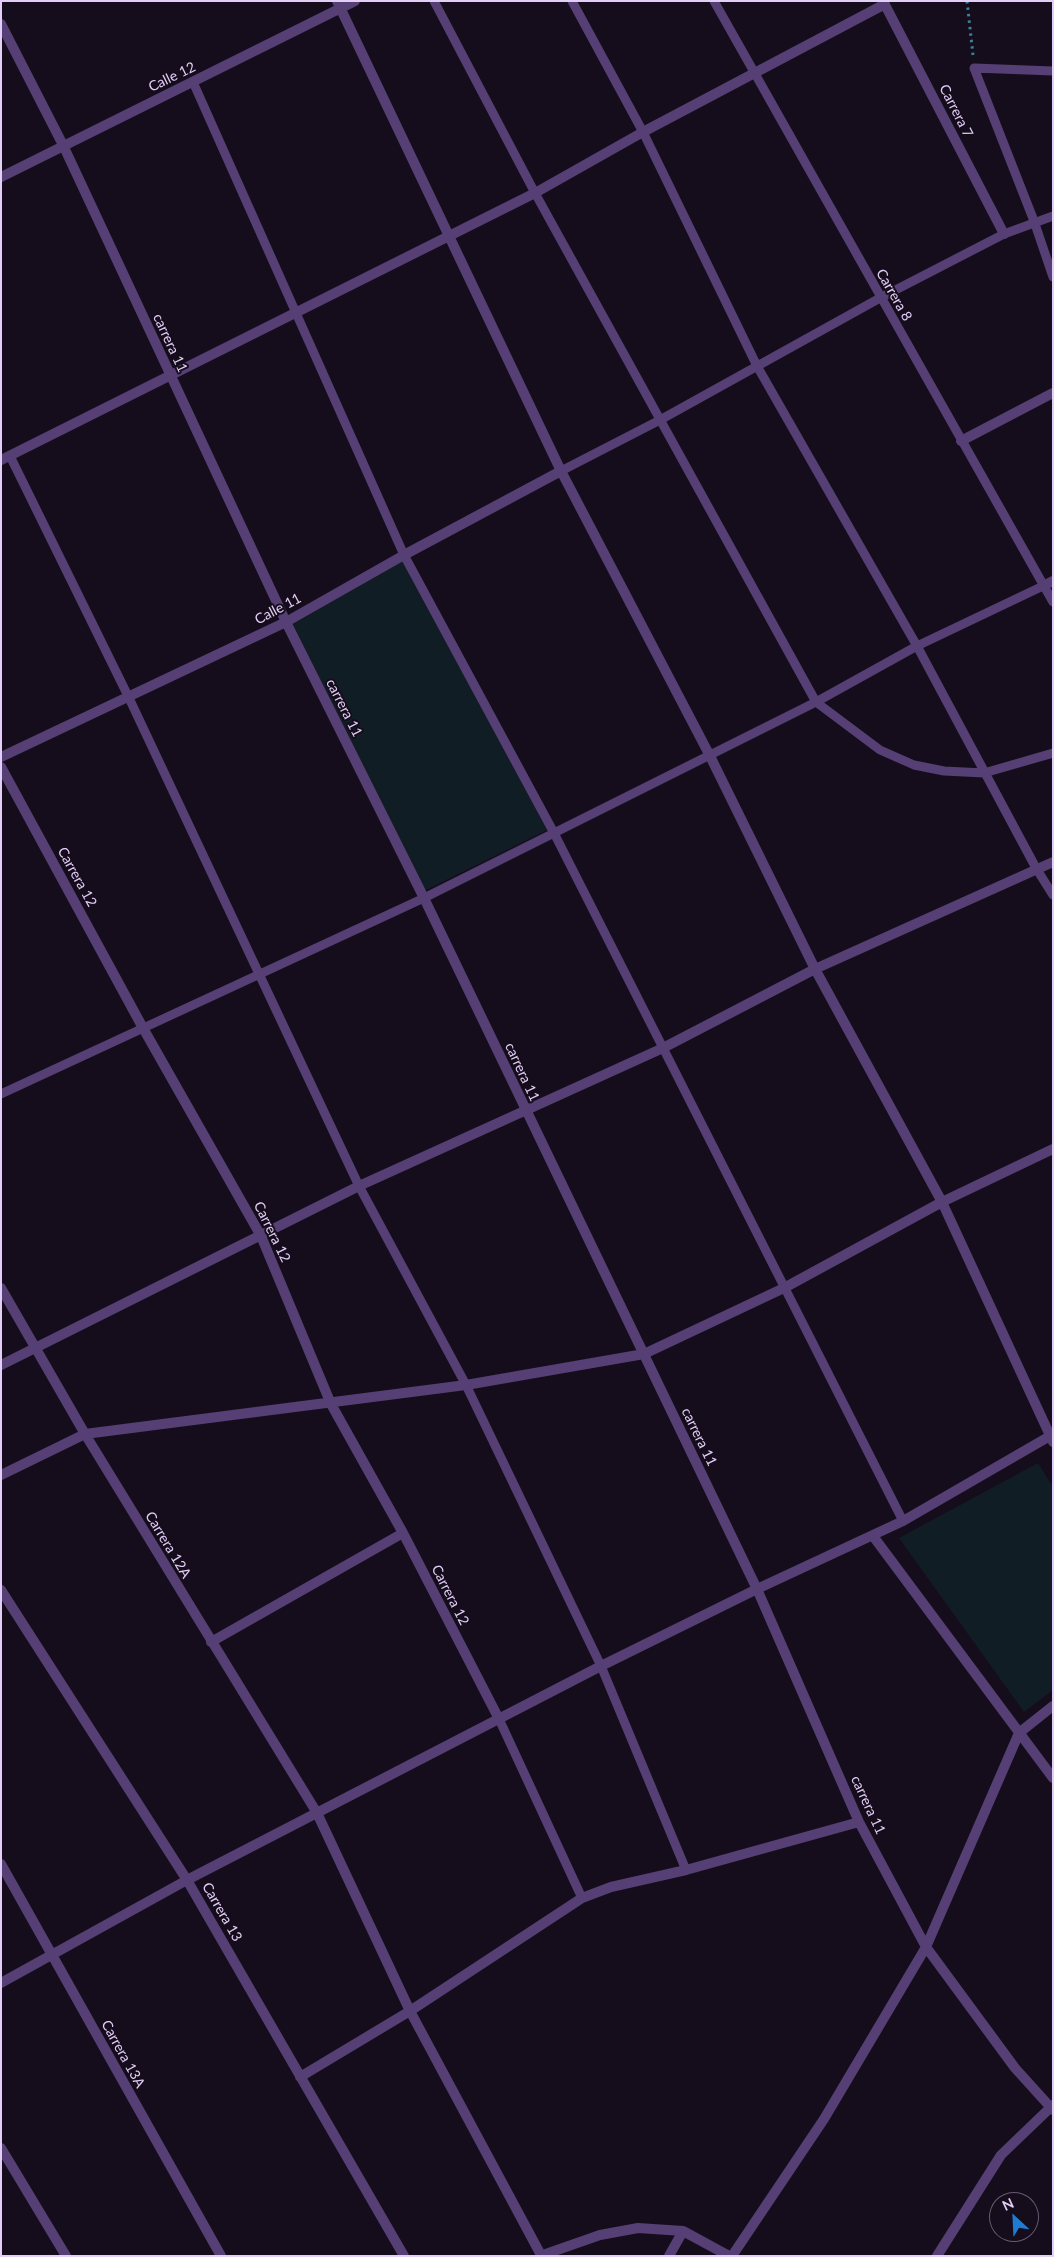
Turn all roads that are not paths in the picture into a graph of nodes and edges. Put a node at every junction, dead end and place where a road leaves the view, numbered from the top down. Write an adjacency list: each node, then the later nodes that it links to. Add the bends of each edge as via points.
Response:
1 (355, 1): 6 (street, Calle 12)
2 (434, 1): 14 (lane)
3 (572, 1): 11 (lane)
4 (714, 1): 9 (lane, Carrera 8)
5 (884, 3): 9 (street); 17 (street, Carrera 7)
6 (339, 5): 10 (street, Calle 12); 18 (street)
7 (1, 24): 12 (street, carrera 11)
8 (1053, 71): 16 (lane, via 974,68)
9 (754, 74): 11 (street); 20 (lane, Carrera 8)
10 (193, 82): 12 (street, Calle 12); 21 (lane)
11 (643, 132): 14 (street); 22 (lane)
12 (63, 146): 13 (street, Calle 12); 23 (street, carrera 11)
13 (1, 177)
14 (535, 193): 18 (street); 25 (lane)
15 (1053, 216): 16 (lane)
16 (1034, 221): 17 (lane); 19 (lane)
17 (1004, 234): 20 (lane)
18 (448, 236): 21 (street); 28 (street)
19 (1053, 277)
20 (880, 298): 22 (lane); 26 (lane, Carrera 8)
21 (298, 314): 23 (street); 29 (lane)
22 (757, 366): 25 (lane); 34 (lane)
23 (170, 376): 27 (street); 33 (street, carrera 11)
24 (1053, 393): 26 (street)
25 (660, 420): 28 (lane); 36 (lane)
26 (961, 441): 31 (lane, Carrera 8)
27 (6, 458): 35 (lane)
28 (561, 472): 29 (street, Calle 11); 38 (street)
29 (404, 555): 33 (street, Calle 11); 42 (lane)
30 (1053, 581): 31 (street)
31 (1043, 586): 32 (lane, Carrera 8); 34 (lane)
32 (1053, 602)
33 (286, 622): 35 (street, Calle 11); 46 (street, carrera 11)
34 (917, 646): 36 (lane); 41 (lane)
35 (129, 698): 39 (street, Calle 11); 48 (lane)
36 (816, 702): 38 (lane); 41 (lane, via 880,750 914,765 944,771)
37 (1053, 753): 41 (lane)
38 (710, 756): 42 (lane); 47 (street)
39 (1, 757)
40 (1, 767): 49 (street, Carrera 12)
41 (984, 773): 44 (lane)
42 (554, 833): 46 (lane); 50 (lane)
43 (1053, 862): 44 (street)
44 (1036, 868): 45 (lane); 47 (street)
45 (1053, 895)
46 (424, 898): 48 (lane); 52 (street, carrera 11)
47 (815, 970): 50 (street); 55 (street)
48 (260, 975): 49 (lane); 54 (lane)
49 (143, 1028): 51 (lane); 56 (street, Carrera 12)
50 (663, 1048): 52 (street); 58 (lane)
51 (1, 1094)
52 (525, 1111): 54 (street); 60 (street, carrera 11)
53 (1053, 1149): 55 (street)
54 (359, 1186): 56 (street); 62 (lane)
55 (942, 1202): 58 (street); 65 (street)
56 (261, 1236): 59 (street); 63 (street, Carrera 12)
57 (1, 1288): 59 (street, Carrera 12A)
58 (784, 1288): 60 (street); 67 (lane)
59 (36, 1348): 61 (street); 64 (street, Carrera 12A)
60 (644, 1354): 62 (street); 71 (street, carrera 11)
61 (1, 1365)
62 (466, 1385): 63 (street); 73 (lane)
63 (331, 1404): 64 (street); 68 (street, Carrera 12)
64 (86, 1434): 66 (street); 72 (street, Carrera 12A)
65 (1051, 1439): 67 (street)
66 (1, 1475)
67 (903, 1521): 69 (street)
68 (403, 1533): 72 (street); 75 (street, Carrera 12)
69 (874, 1536): 71 (street); 76 (street)
70 (1, 1590): 82 (street, Carrera 13)
71 (757, 1590): 73 (street); 79 (street, carrera 11)
72 (211, 1642): 78 (street, Carrera 12A)
73 (602, 1666): 75 (street); 81 (lane)
74 (1053, 1706): 76 (street)
75 (499, 1719): 78 (street); 83 (lane)
76 (1019, 1733): 77 (street); 84 (street)
77 (1053, 1778)
78 (317, 1813): 82 (street); 87 (street, Carrera 12A)
79 (859, 1822): 81 (street); 84 (street, carrera 11)
80 (1, 1864): 85 (street, Carrera 13A)
81 (686, 1870): 83 (street, via 611,1887)
82 (187, 1880): 85 (street); 88 (street, Carrera 13)
83 (582, 1898): 87 (street)
84 (926, 1947): 89 (street, carrera 11, via 1015,2068); 97 (street, via 824,2119)
85 (51, 1954): 86 (street); 93 (street, Carrera 13A)
86 (1, 1983)
87 (410, 2011): 88 (street); 95 (street, Carrera 12A)
88 (300, 2077): 94 (street, Carrera 13)
89 (1052, 2107): 98 (street, via 1001,2155)
90 (1, 2148): 92 (street)
91 (683, 2231): 95 (street, via 638,2228 600,2235); 96 (street); 97 (street)
92 (66, 2256)
93 (221, 2256)
94 (404, 2256)
95 (541, 2256)
96 (669, 2256)
97 (731, 2256)
98 (937, 2256)

